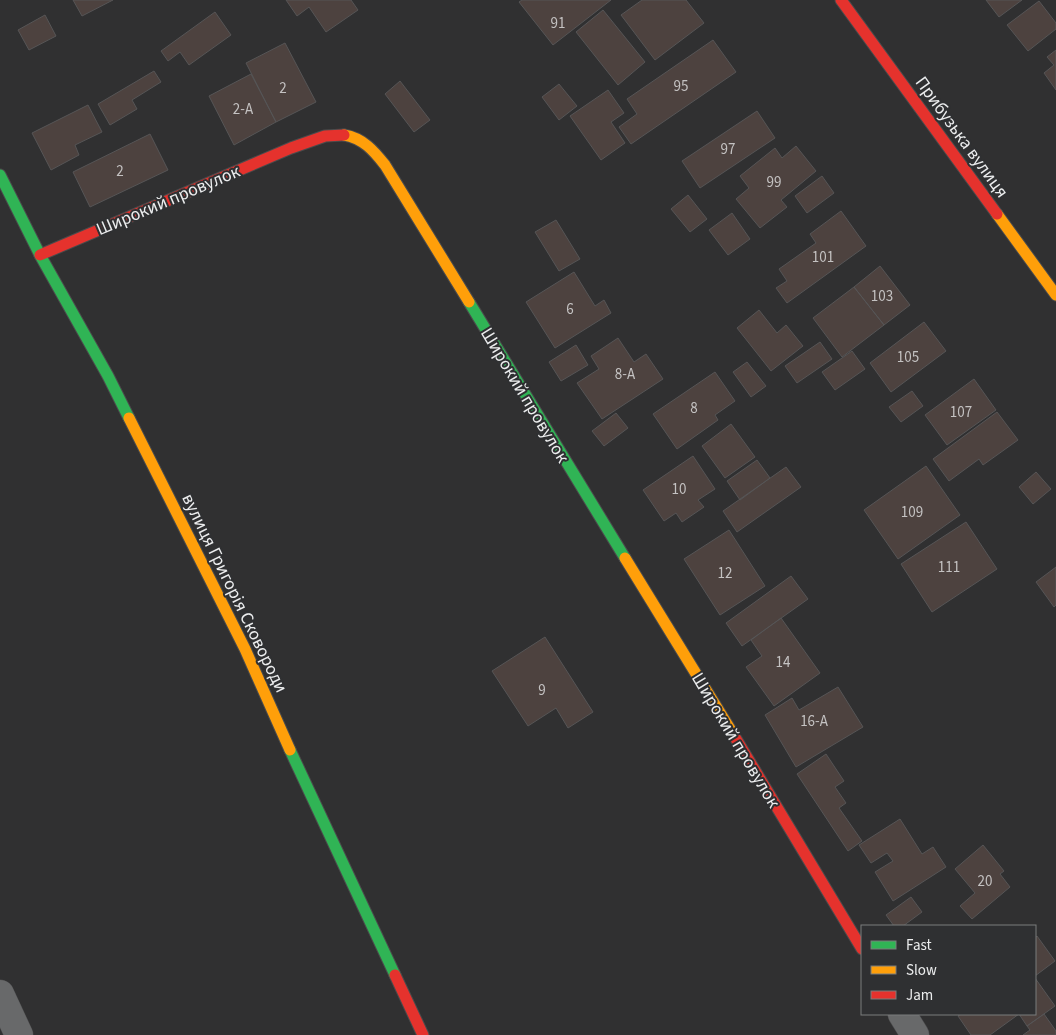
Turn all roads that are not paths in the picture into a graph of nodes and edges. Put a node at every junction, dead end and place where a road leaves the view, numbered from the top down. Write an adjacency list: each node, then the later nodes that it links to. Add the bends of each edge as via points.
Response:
1 (841, 0): 4 (street, Прибузька вулиця)
2 (0, 175): 3 (street, вулиця Григорія Сковороди)
3 (40, 255): 5 (street, Широкий провулок, via 290,148 335,135 358,139 389,172 458,282); 9 (street, вулиця Григорія Сковороди, via 108,376 244,649)
4 (1056, 295)
5 (861, 947)
6 (0, 994): 8 (street)
7 (903, 1015): 10 (street)
8 (18, 1035)
9 (423, 1035)
10 (915, 1035)

